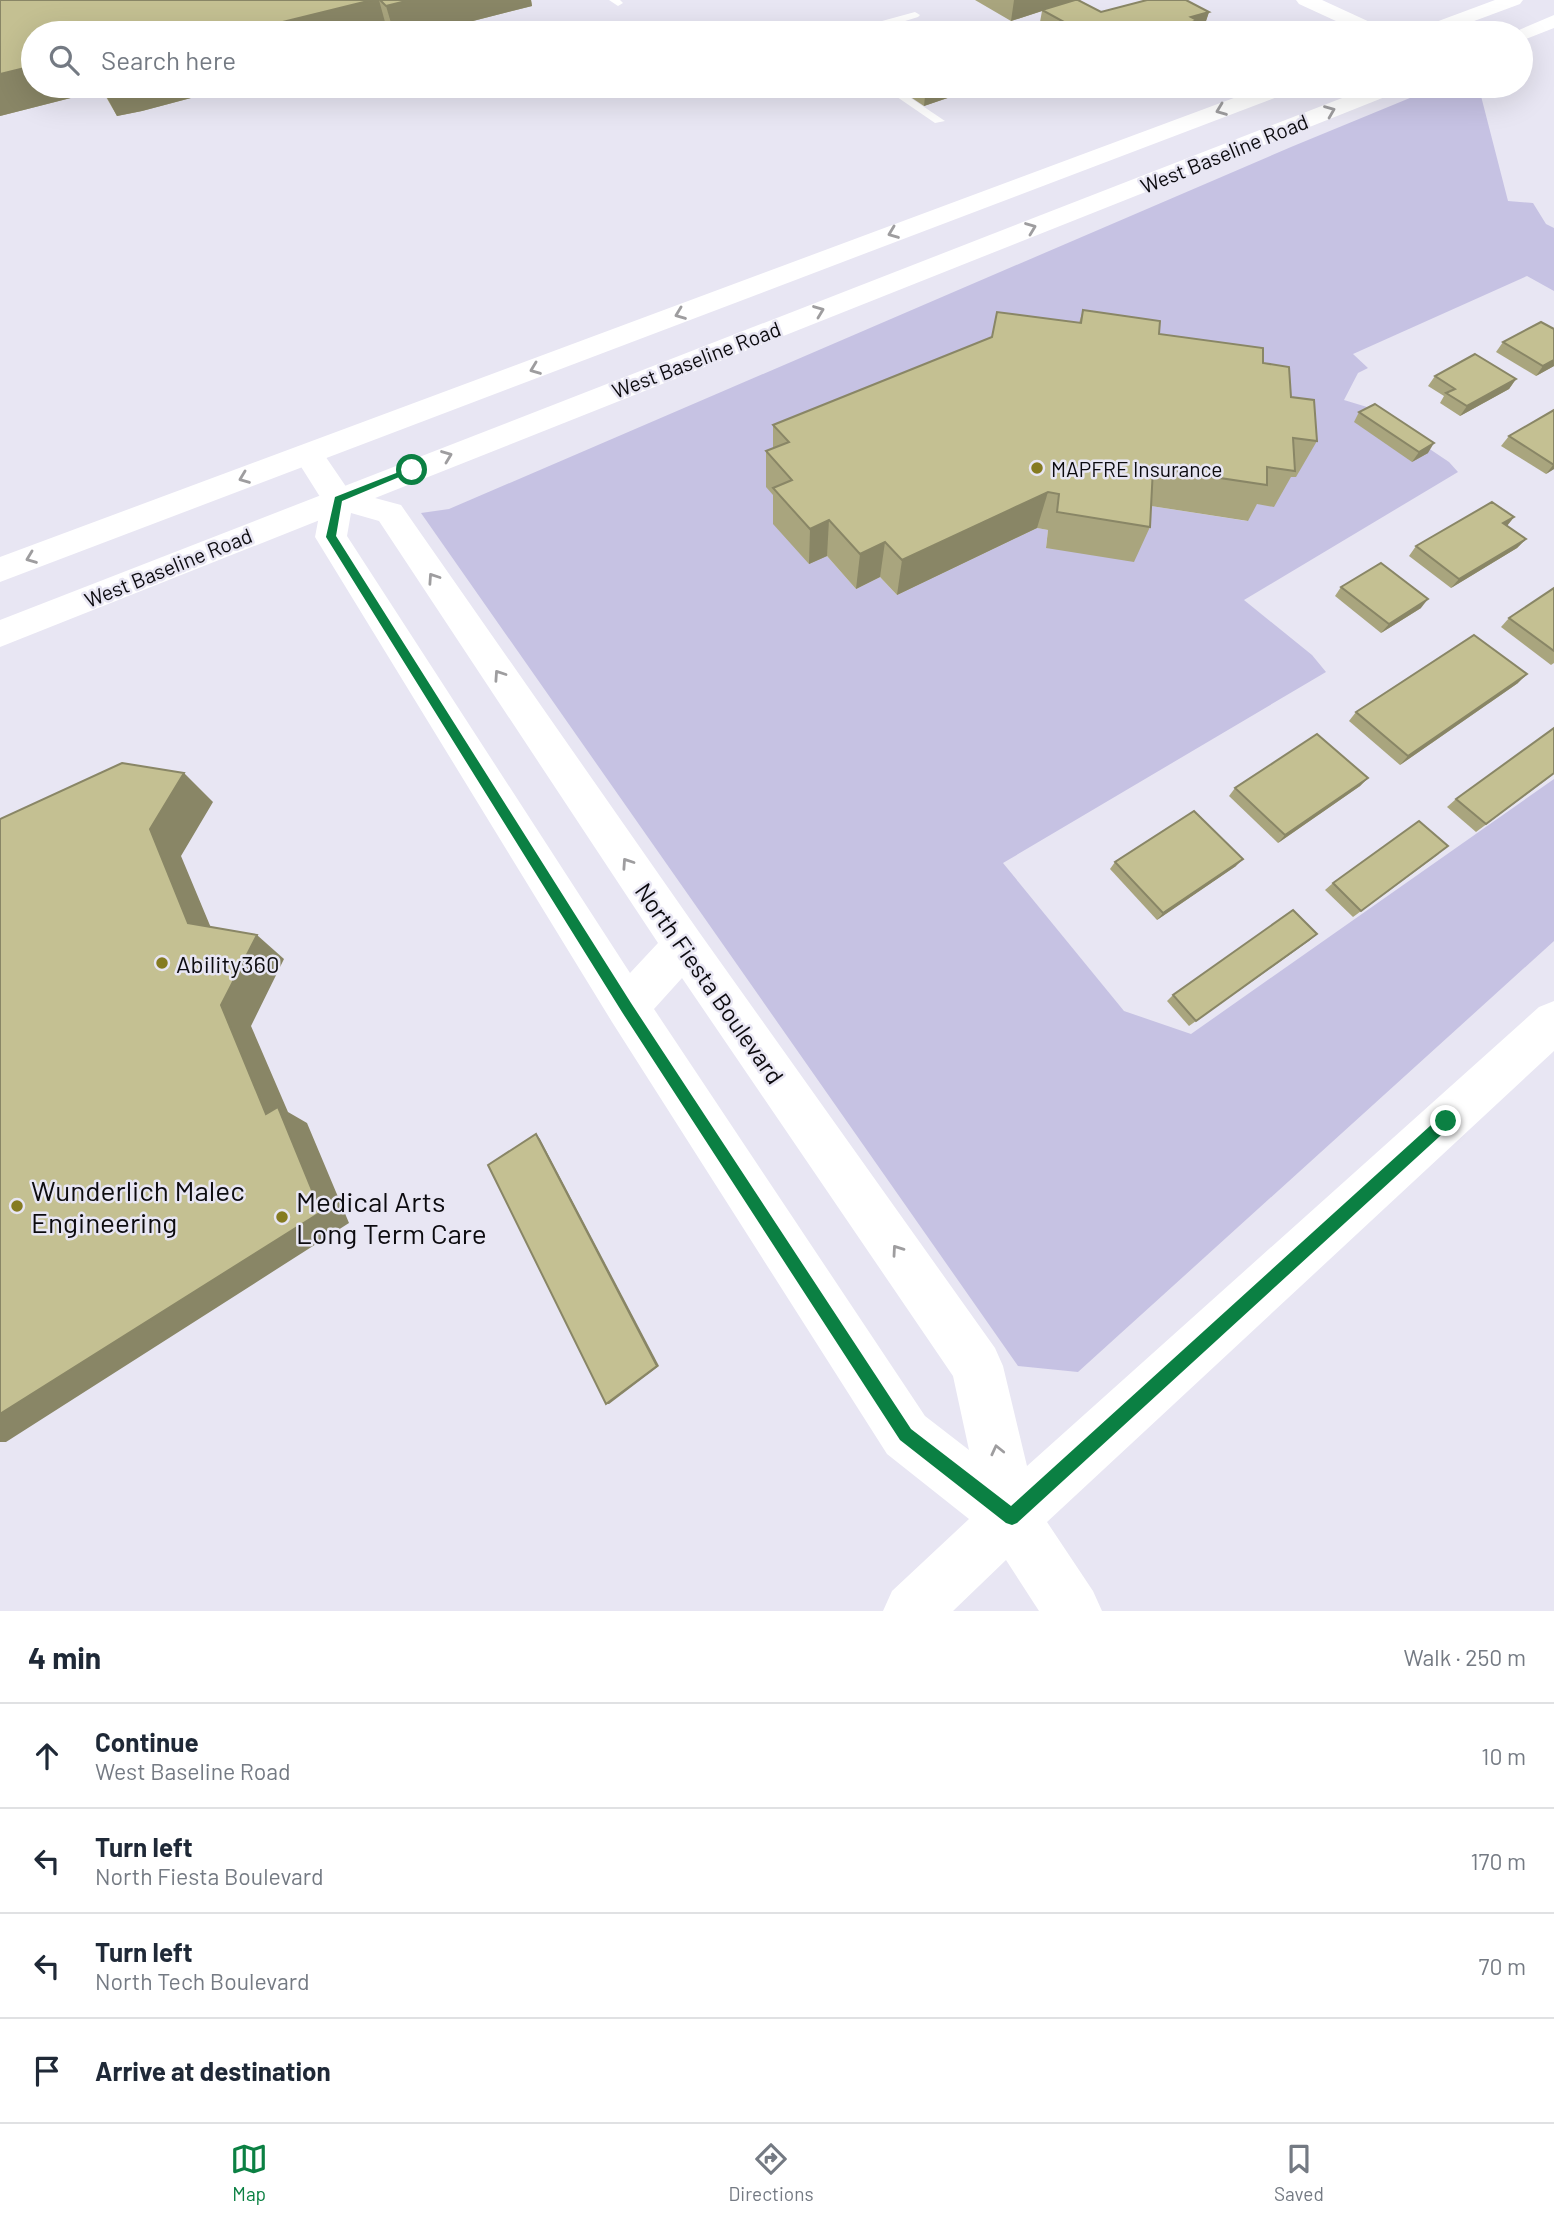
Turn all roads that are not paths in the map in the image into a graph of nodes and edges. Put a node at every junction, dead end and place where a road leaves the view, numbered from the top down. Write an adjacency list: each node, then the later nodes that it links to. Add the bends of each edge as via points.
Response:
1 (1306, 0): 5 (main road)
2 (1513, 0): 6 (main road)
3 (915, 15): 4 (lane)
4 (899, 21)
5 (1352, 21)
6 (1456, 21)
7 (1554, 22): 8 (main road)
8 (1533, 30)
9 (904, 98): 12 (lane)
10 (1253, 98): 13 (main road, West Baseline Road, one-way to 13)
11 (1361, 98): 14 (main road, West Baseline Road, one-way to 11)
12 (939, 121)
13 (922, 222): 14 (main road, via 924,239 914,251 802,296); 15 (main road, West Baseline Road, one-way to 15)
14 (672, 369): 16 (main road, West Baseline Road, one-way to 14)
15 (308, 454): 16 (main road); 17 (main road, West Baseline Road, one-way to 17)
16 (338, 499): 18 (main road, West Baseline Road); 19 (main road, North Fiesta Boulevard, one-way to 16, via 390,513); 20 (main road, North Fiesta Boulevard, via 331,537)
17 (0, 570)
18 (0, 634)
19 (684, 946): 20 (main road); 22 (main road, North Fiesta Boulevard, one-way to 19, via 978,1366)
20 (627, 1007): 22 (main road, North Fiesta Boulevard, via 906,1435)
21 (1554, 1022): 22 (main road)
22 (1012, 1517): 23 (main road); 24 (main road, North Fiesta Boulevard)
23 (912, 1611)
24 (1073, 1611)

